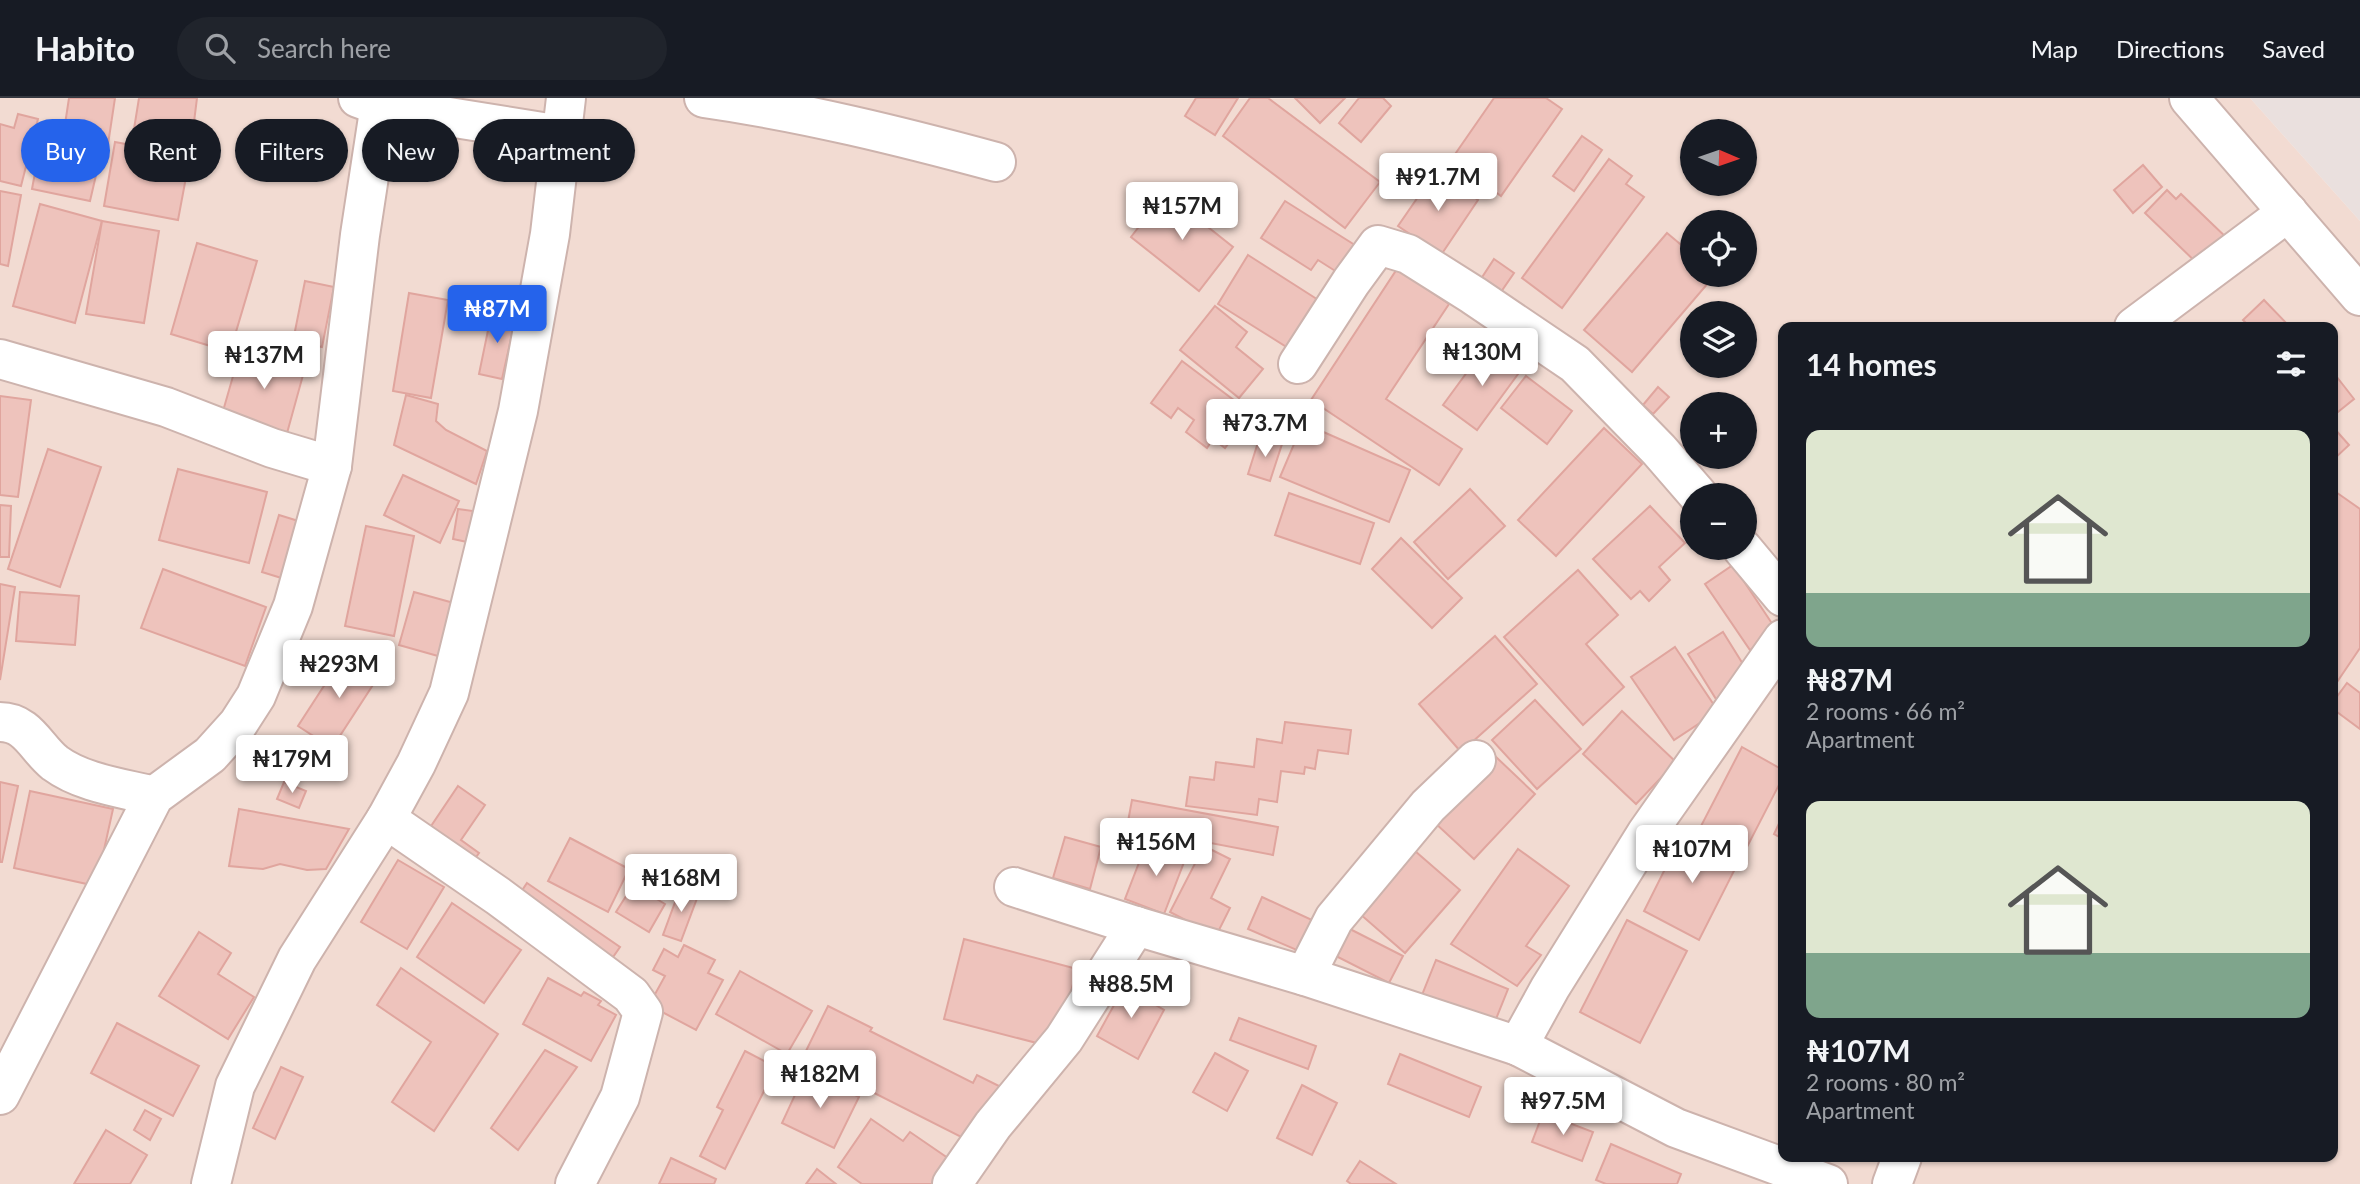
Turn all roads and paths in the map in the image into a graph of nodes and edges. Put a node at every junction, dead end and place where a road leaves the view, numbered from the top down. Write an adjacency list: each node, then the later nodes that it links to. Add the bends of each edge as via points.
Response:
1 (566, 98): 6 (street)
2 (704, 98): 7 (street, via 884,132)
3 (2189, 98): 9 (street)
4 (373, 101): 5 (street); 14 (street)
5 (473, 119)
6 (563, 119)
7 (996, 162)
8 (556, 182): 22 (street, via 518,411 449,693)
9 (2288, 212): 10 (street); 11 (street)
10 (2360, 296)
11 (2141, 322)
12 (0, 359): 14 (street, via 166,407)
13 (1298, 364): 15 (street, via 1378,245 1408,254 1575,364)
14 (332, 466): 21 (street, via 293,606 256,695 210,755)
15 (1688, 483)
16 (1752, 560): 17 (street)
17 (1778, 591)
18 (1778, 646): 26 (street, via 1646,834)
19 (0, 722): 21 (street, via 28,731 57,764 77,774)
20 (1476, 761): 25 (street, via 1428,806 1334,919)
21 (154, 796): 27 (street)
22 (386, 819): 29 (street, via 297,959 241,1074); 30 (street, via 631,995 643,1012 620,1097)
23 (1014, 887): 24 (street)
24 (1136, 926): 25 (street); 31 (street, via 1064,1039 993,1125)
25 (1305, 976): 26 (street)
26 (1518, 1046): 32 (street, via 1676,1128)
27 (0, 1095)
28 (1900, 1162): 33 (street)
29 (211, 1184)
30 (575, 1184)
31 (952, 1184)
32 (1828, 1184)
33 (1892, 1184)

